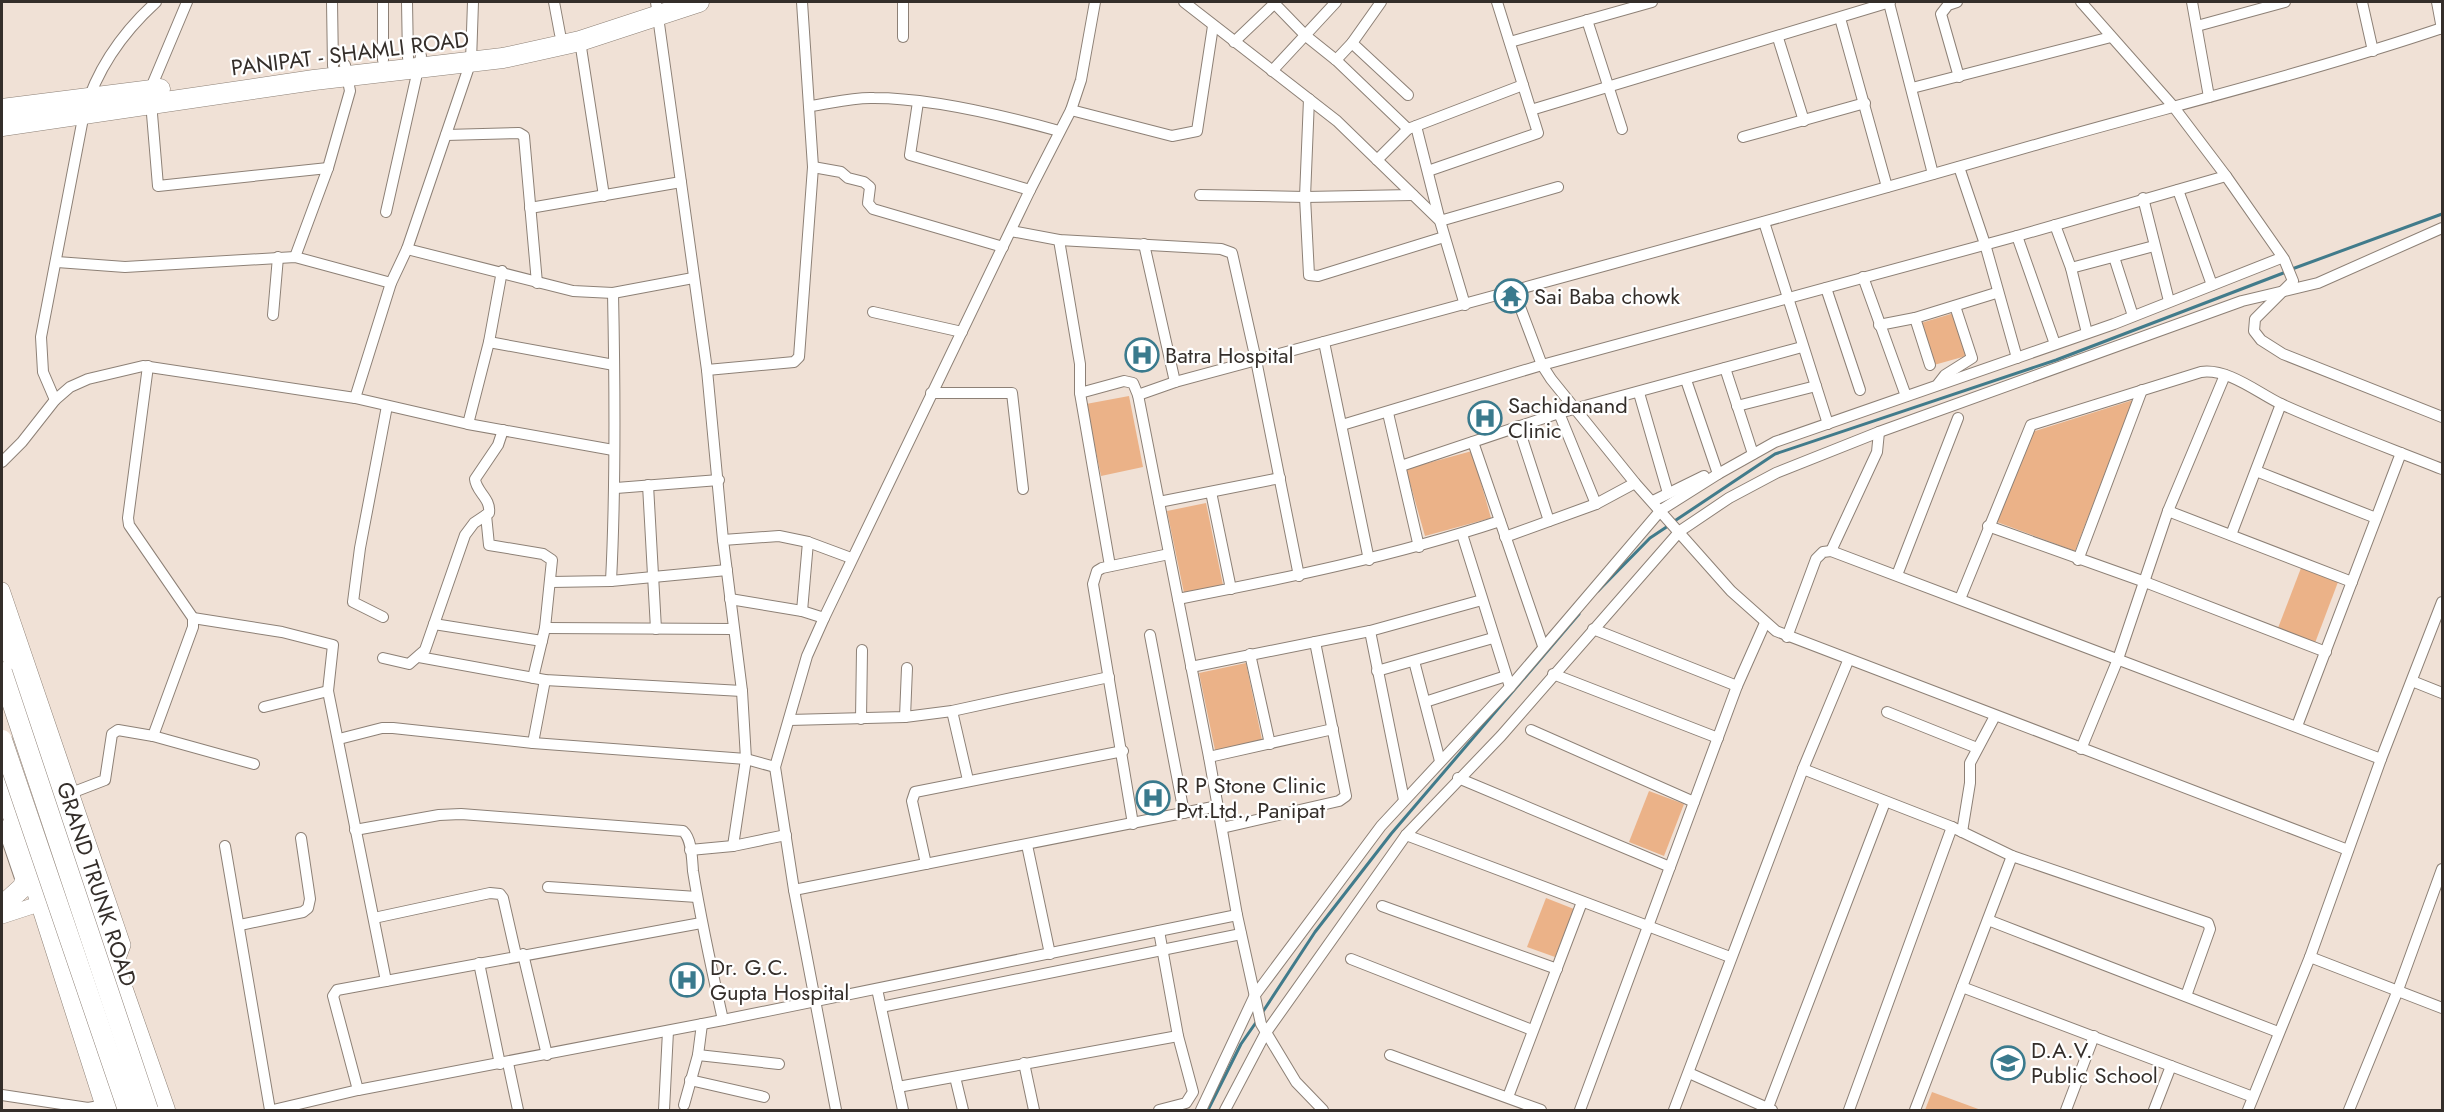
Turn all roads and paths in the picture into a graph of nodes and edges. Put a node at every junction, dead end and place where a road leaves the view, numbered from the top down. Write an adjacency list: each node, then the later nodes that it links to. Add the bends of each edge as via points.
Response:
1 (156, 2): 59 (street, via 105,60)
2 (187, 2): 54 (street)
3 (332, 2): 47 (street)
4 (383, 2): 44 (street)
5 (407, 2): 45 (street)
6 (473, 2): 43 (street)
7 (554, 2): 33 (street)
8 (699, 2): 25 (highway, PANIPAT - SHAMLI ROAD)
9 (802, 2): 60 (street)
10 (903, 2): 36 (street)
11 (1095, 2): 63 (street, via 1081,81)
12 (1184, 2): 30 (street)
13 (1275, 2): 34 (street); 39 (street)
14 (1336, 2): 34 (street)
15 (1382, 2): 41 (street)
16 (1497, 2): 40 (street)
17 (1652, 2): 29 (street)
18 (1890, 2): 26 (street); 52 (street)
19 (1957, 2): 49 (street, via 1941,14)
20 (2081, 2): 35 (street)
21 (2192, 2): 31 (street)
22 (2285, 2): 27 (street)
23 (2362, 2): 42 (street)
24 (2437, 2): 32 (street)
25 (659, 6): 33 (highway, PANIPAT - SHAMLI ROAD); 38 (highway, PANIPAT - SHAMLI ROAD); 79 (street)
26 (1862, 6): 28 (street)
27 (2255, 6): 31 (street)
28 (1840, 18): 37 (street); 58 (street)
29 (1587, 20): 40 (street); 51 (street)
30 (1213, 26): 39 (street); 63 (street, via 1197,131 1172,136)
31 (2197, 26): 55 (street)
32 (2442, 28): 42 (street)
33 (560, 34): 43 (highway, PANIPAT - SHAMLI ROAD)
34 (1306, 36): 46 (street); 48 (street)
35 (2111, 37): 49 (street); 61 (street)
36 (903, 38)
37 (1778, 38): 51 (street); 65 (street)
38 (580, 41): 43 (highway, PANIPAT - SHAMLI ROAD, via 503,58); 86 (street)
39 (1234, 42): 48 (street)
40 (1510, 42): 50 (street)
41 (1352, 43): 46 (street); 53 (street)
42 (2373, 51): 55 (street)
43 (472, 56): 45 (highway, PANIPAT - SHAMLI ROAD); 70 (street)
44 (383, 60): 45 (highway, PANIPAT - SHAMLI ROAD); 47 (highway, PANIPAT - SHAMLI ROAD)
45 (416, 60): 47 (highway, PANIPAT - SHAMLI ROAD); 90 (street)
46 (1336, 60): 67 (street)
47 (342, 69): 54 (highway, PANIPAT - SHAMLI ROAD); 75 (street, via 350,91)
48 (1272, 71): 56 (street)
49 (1959, 77): 52 (street)
50 (1523, 85): 64 (street); 67 (street)
51 (1609, 87): 64 (street); 68 (street)
52 (1912, 88): 77 (street)
53 (1408, 95)
54 (151, 97): 59 (highway, PANIPAT - SHAMLI ROAD); 75 (street, via 156,181 160,187)
55 (2209, 97): 61 (street)
56 (1309, 99): 72 (street); 87 (street)
57 (918, 102): 60 (street, via 872,98); 69 (street); 82 (street, via 910,155)
58 (1865, 103): 65 (street); 81 (street)
59 (86, 105): 62 (highway, PANIPAT - SHAMLI ROAD); 66 (highway, PANIPAT - SHAMLI ROAD); 108 (street)
60 (811, 106): 73 (street)
61 (2172, 106): 74 (street); 78 (street)
62 (2, 109)
63 (1071, 110): 69 (street)
64 (1532, 110): 76 (street, via 1537,134)
65 (1804, 121): 71 (street)
66 (2, 126)
67 (1412, 127): 72 (street); 76 (street)
68 (1622, 129)
69 (1059, 131): 82 (street)
70 (446, 135): 89 (street, via 523,135); 103 (street)
71 (1743, 137)
72 (1377, 160): 85 (street)
73 (813, 167): 101 (street, via 841,172 867,183 868,203 873,209); 143 (street, via 799,357 794,362)
74 (1959, 167): 77 (street); 100 (street)
75 (328, 168): 105 (street)
76 (1428, 171): 91 (street)
77 (1933, 174): 81 (street)
78 (2226, 176): 83 (street); 107 (street)
79 (681, 182): 86 (street); 112 (street)
80 (1558, 187): 91 (street)
81 (1887, 187): 92 (street)
82 (1030, 190): 95 (street)
83 (2178, 190): 88 (street); 115 (street)
84 (1200, 195): 87 (street)
85 (1413, 195): 87 (street); 91 (street)
86 (604, 196): 89 (street)
87 (1305, 197): 97 (street, via 1311,276)
88 (2144, 198): 93 (street); 102 (street)
89 (530, 208): 113 (street)
90 (386, 212)
91 (1440, 221): 97 (street)
92 (1764, 222): 117 (street); 121 (street)
93 (2055, 225): 96 (street); 109 (street)
94 (2442, 228): 118 (street, via 2318,283)
95 (1011, 231): 98 (street); 101 (street)
96 (2018, 236): 100 (street); 134 (street)
97 (1444, 237): 123 (street)
98 (1059, 240): 99 (street); 152 (street, via 1080,364)
99 (1143, 244): 137 (street, via 1232,253); 146 (street)
100 (1985, 244): 111 (street); 120 (street)
101 (1003, 246): 130 (street)
102 (2154, 246): 106 (street); 122 (street)
103 (407, 249): 110 (street); 114 (street)
104 (278, 257): 105 (street); 108 (street, via 125,267); 126 (street)
105 (295, 257): 114 (street)
106 (2114, 257): 109 (street); 127 (street)
107 (2282, 258): 115 (street); 118 (street, via 2293,279)
108 (57, 262): 157 (street, via 41,345 43,372)
109 (2071, 268): 131 (street)
110 (502, 271): 113 (street); 132 (street)
111 (1863, 277): 116 (street); 129 (street)
112 (693, 278): 119 (street); 143 (street)
113 (537, 283): 119 (street, via 573,291)
114 (391, 284): 156 (street)
115 (2212, 285): 122 (street)
116 (1826, 288): 121 (street); 149 (street)
117 (1514, 291): 123 (street); 139 (street)
118 (2284, 291): 164 (street, via 2253,322 2261,340 2298,361); 171 (street, via 2242,301)
119 (613, 293): 138 (street)
120 (1996, 293): 124 (street); 136 (street)
121 (1790, 297): 135 (street); 139 (street)
122 (2169, 302): 127 (street)
123 (1465, 304): 133 (street)
124 (1955, 306): 128 (street); 147 (street, via 1972,358)
125 (873, 312): 130 (street)
126 (273, 315)
127 (2133, 316): 131 (street)
128 (1915, 318): 129 (street); 140 (street)
129 (1880, 325): 155 (street)
130 (962, 332): 151 (street)
131 (2087, 333): 134 (street)
132 (489, 342): 138 (street); 166 (street)
133 (1324, 342): 137 (street); 168 (street)
134 (2055, 344): 136 (street)
135 (1802, 346): 142 (street); 148 (street)
136 (2017, 358): 147 (street)
137 (1256, 360): 146 (street); 181 (street)
138 (614, 365): 173 (street)
139 (1542, 365): 161 (street); 162 (street)
140 (1930, 365)
141 (148, 366): 156 (street); 157 (street, via 122,369 80,382); 229 (street, via 129,525)
142 (1725, 368): 145 (street); 160 (street)
143 (707, 370): 182 (street)
144 (2225, 375): 150 (street, via 2201,372); 158 (street); 192 (street)
145 (1686, 380): 153 (street); 180 (street)
146 (1175, 382): 154 (street)
147 (1938, 384): 155 (street)
148 (1816, 386): 160 (street); 167 (street)
149 (1860, 390)
150 (2142, 390): 198 (street, via 2033,423); 210 (street)
151 (931, 393): 186 (street, via 1012,393); 208 (street)
152 (1080, 393): 154 (street, via 1124,381 1133,383); 211 (street)
153 (1639, 393): 161 (street); 188 (street)
154 (1138, 395): 190 (street)
155 (1906, 396): 167 (street)
156 (355, 398): 159 (street)
157 (55, 400): 176 (street)
158 (2281, 404): 174 (street); 179 (street)
159 (387, 406): 166 (street); 228 (street, via 353,602)
160 (1737, 406): 175 (street)
161 (1577, 409): 163 (street); 183 (street)
162 (1388, 413): 168 (street); 177 (street)
163 (1559, 413): 169 (street); 191 (street)
164 (2442, 417)
165 (1958, 418): 213 (street)
166 (468, 424): 170 (street)
167 (1828, 424): 175 (street)
168 (1342, 425): 209 (street)
169 (1518, 426): 172 (street); 197 (street)
170 (503, 430): 173 (street); 194 (street, via 498,445 475,479 489,504)
171 (1879, 432): 199 (street, via 1776,473); 206 (street, via 1877,452)
172 (1473, 442): 177 (street); 196 (street)
173 (613, 450): 185 (street)
174 (2401, 453): 178 (street); 195 (street)
175 (1753, 454): 180 (street)
176 (2, 462)
177 (1401, 466): 205 (street)
178 (2442, 469)
179 (2256, 471): 195 (street); 201 (street)
180 (1717, 472): 188 (street); 193 (street)
181 (1280, 478): 187 (street); 214 (street)
182 (719, 480): 184 (street); 203 (street)
183 (1635, 483): 189 (street); 191 (street)
184 (648, 485): 185 (street); 215 (street)
185 (615, 488): 216 (street)
186 (1023, 489)
187 (1210, 492): 190 (street); 220 (street)
188 (1668, 493): 189 (street)
189 (1653, 501): 193 (street)
190 (1159, 502): 207 (street)
191 (1596, 504): 197 (street)
192 (2169, 511): 201 (street); 218 (street)
193 (1663, 512): 199 (street); 244 (street)
194 (486, 515): 217 (street, via 489,545 547,555 552,560); 232 (street, via 465,535)
195 (2376, 518): 219 (street)
196 (1500, 521): 200 (street); 202 (street)
197 (1549, 521): 202 (street)
198 (1988, 526): 210 (street); 223 (street)
199 (1679, 529): 231 (street, via 1731,591); 237 (street)
200 (1462, 534): 205 (street); 225 (street)
201 (2231, 535): 219 (street)
202 (1505, 537): 244 (street)
203 (723, 540): 204 (street, via 779,536); 212 (street)
204 (808, 543): 208 (street); 227 (street)
205 (1419, 547): 209 (street)
206 (1831, 551): 213 (street); 240 (street, via 1816,559)
207 (1169, 554): 211 (street); 224 (street)
208 (851, 558): 230 (street)
209 (1369, 560): 214 (street)
210 (2078, 560): 218 (street)
211 (1110, 566): 258 (street, via 1097,571 1093,584)
212 (727, 570): 215 (street); 222 (street)
213 (1897, 575): 223 (street)
214 (1299, 576): 220 (street)
215 (651, 577): 216 (street); 235 (street)
216 (611, 581): 217 (street)
217 (551, 582): 234 (street)
218 (2145, 582): 246 (street); 250 (street)
219 (2352, 582): 246 (street)
220 (1231, 589): 224 (street)
221 (2, 590): 297 (street)
222 (730, 599): 227 (street); 236 (street)
223 (1960, 599): 250 (street)
224 (1178, 600): 253 (street)
225 (1482, 600): 238 (street); 241 (street)
226 (2442, 604): 262 (street)
227 (802, 610): 230 (street)
228 (383, 617)
229 (193, 618): 264 (street, via 282,632 333,645); 278 (street)
230 (824, 618): 274 (street, via 807,656)
231 (1765, 623): 240 (street); 263 (street)
232 (434, 624): 242 (street); 248 (street)
233 (2, 625): 297 (highway)
234 (545, 628): 235 (street); 242 (street)
235 (656, 629): 236 (street)
236 (733, 629): 265 (street)
237 (1593, 629): 257 (street); 263 (street)
238 (1370, 631): 243 (street); 255 (street)
239 (1150, 635): 302 (street)
240 (1787, 637): 252 (street)
241 (1493, 638): 251 (street); 261 (street)
242 (542, 642): 259 (street)
243 (1316, 642): 247 (street); 276 (street)
244 (1543, 646): 261 (street)
245 (862, 650): 273 (street)
246 (2326, 652): 275 (street)
247 (1250, 654): 253 (street); 283 (street)
248 (419, 657): 249 (street, via 409,664); 259 (street)
249 (383, 658)
250 (2118, 659): 275 (street); 285 (street)
251 (1414, 661): 255 (street); 267 (street)
252 (1848, 661): 271 (street); 293 (street)
253 (1191, 667): 287 (street)
254 (907, 668): 272 (street)
255 (1377, 671): 298 (street)
256 (2, 672): 382 (highway, GRAND TRUNK ROAD, bridge)
257 (1553, 675): 279 (street); 294 (street, via 1501,736)
258 (1109, 677): 269 (street); 286 (street)
259 (533, 678): 260 (street)
260 (545, 680): 265 (street); 282 (street)
261 (1508, 681): 267 (street); 290 (street)
262 (2412, 681): 266 (street); 289 (street)
263 (1737, 686): 279 (street)
264 (328, 691): 268 (street); 280 (street)
265 (742, 691): 288 (street)
266 (2442, 693)
267 (1425, 702): 290 (street)
268 (264, 707)
269 (952, 711): 272 (street); 295 (street)
270 (1887, 712): 284 (street)
271 (1995, 716): 284 (street); 285 (street)
272 (905, 717): 273 (street)
273 (861, 718): 274 (street)
274 (789, 720): 292 (street)
275 (2297, 726): 289 (street)
276 (1333, 729): 283 (street); 305 (street, via 1345,798)
277 (1531, 730): 299 (street)
278 (153, 736): 291 (street); 297 (street, via 113,731 105,780)
279 (1718, 738): 299 (street)
280 (339, 739): 282 (street, via 382,728); 306 (street)
281 (2, 740): 381 (highway, GRAND TRUNK ROAD, bridge)
282 (533, 743): 288 (street)
283 (1270, 744): 287 (street)
284 (1977, 748): 307 (street, via 1970,763 1970,783)
285 (2081, 749): 315 (street)
286 (1123, 751): 295 (street); 303 (street)
287 (1209, 757): 301 (street)
288 (746, 759): 292 (street); 313 (street)
289 (2381, 759): 315 (street)
290 (1440, 760): 298 (street)
291 (254, 764)
292 (775, 766): 308 (street)
293 (1803, 769): 300 (street); 340 (street)
294 (1458, 778): 309 (street); 318 (street)
295 (968, 780): 317 (street, via 913,793)
296 (2, 785): 320 (highway)
297 (65, 796): 321 (highway); 344 (street, via 123,945)
298 (1404, 800): 351 (street)
299 (1694, 802): 318 (street)
300 (1885, 802): 307 (street); 398 (street)
301 (1218, 807): 302 (street); 305 (street)
302 (1184, 813): 303 (street)
303 (1133, 824): 311 (street)
304 (2, 825): 320 (street)
305 (1222, 828): 328 (street)
306 (355, 830): 314 (street, via 461,814 678,830 687,835); 330 (street)
307 (1957, 830): 316 (street); 399 (street)
308 (786, 835): 313 (street); 323 (street)
309 (1406, 835): 325 (street); 357 (street)
310 (301, 838): 333 (street, via 308,908)
311 (1027, 845): 317 (street); 338 (street)
312 (225, 846): 333 (street)
313 (733, 846): 314 (street)
314 (690, 850): 324 (street)
315 (2348, 850): 341 (street)
316 (2012, 856): 331 (street); 350 (street, via 2208,923 2210,929)
317 (926, 864): 323 (street)
318 (1670, 867): 334 (street)
319 (2442, 869): 349 (street)
320 (24, 873): 321 (street); 326 (highway); 329 (street); 380 (highway)
321 (87, 887): 344 (highway)
322 (548, 887): 324 (street)
323 (794, 890): 352 (street)
324 (697, 897): 332 (street)
325 (1582, 902): 334 (street); 345 (street)
326 (2, 906)
327 (1382, 906): 345 (street)
328 (1237, 915): 335 (street); 336 (street)
329 (2, 916)
330 (374, 918): 339 (street, via 500,894); 346 (street)
331 (1988, 920): 347 (street); 350 (street)
332 (701, 923): 339 (street); 355 (street)
333 (240, 925): 384 (street)
334 (1649, 926): 340 (street); 396 (street)
335 (1159, 931): 337 (street); 338 (street)
336 (1241, 934): 337 (street); 351 (street)
337 (1163, 949): 353 (street); 361 (street)
338 (1050, 954): 348 (street)
339 (520, 955): 343 (street); 364 (street)
340 (1730, 957): 370 (street)
341 (2310, 957): 349 (street); 360 (street)
342 (1351, 959): 358 (street)
343 (479, 963): 346 (street); 366 (street)
344 (115, 967): 383 (highway)
345 (1557, 969): 358 (street)
346 (386, 981): 374 (street, via 341,988 333,996)
347 (1962, 987): 362 (street); 400 (street)
348 (877, 989): 352 (street); 353 (street)
349 (2398, 990): 354 (street); 404 (street)
350 (2186, 996): 360 (street)
351 (1255, 998): 357 (street); 392 (street)
352 (815, 1002): 355 (street); 387 (street)
353 (881, 1007): 373 (street)
354 (2442, 1008)
355 (723, 1020): 356 (street)
356 (702, 1024): 359 (street); 365 (street)
357 (1263, 1029): 393 (street); 394 (street, via 1296,1082)
358 (1532, 1030): 376 (street)
359 (668, 1031): 364 (street); 386 (street)
360 (2278, 1032): 377 (street)
361 (1178, 1036): 367 (street); 391 (street, via 1192,1096 1186,1103)
362 (2094, 1036): 369 (street); 401 (street)
363 (1390, 1054): 376 (street)
364 (547, 1055): 366 (street)
365 (698, 1055): 368 (street); 372 (street)
366 (504, 1063): 374 (street); 385 (street)
367 (1024, 1063): 371 (street); 390 (street)
368 (779, 1064)
369 (2171, 1066): 377 (street); 402 (street)
370 (1689, 1073): 397 (street); 398 (street)
371 (956, 1077): 373 (street); 389 (street)
372 (690, 1080): 378 (street); 379 (street)
373 (898, 1087): 388 (street)
374 (358, 1090): 384 (street)
375 (2, 1095): 380 (street)
376 (1508, 1096): 395 (street)
377 (2253, 1096): 403 (street)
378 (764, 1097)
379 (684, 1104)
380 (106, 1108)
381 (128, 1110)
382 (148, 1110)
383 (165, 1110)
384 (271, 1110)
385 (518, 1110)
386 (664, 1110)
387 (836, 1110)
388 (903, 1110)
389 (963, 1110)
390 (1034, 1110)
391 (1159, 1110)
392 (1201, 1110)
393 (1226, 1110)
394 (1323, 1110)
395 (1541, 1110)
396 (1580, 1110)
397 (1674, 1110)
398 (1769, 1110)
399 (1849, 1110)
400 (1916, 1110)
401 (2066, 1110)
402 (2154, 1110)
403 (2248, 1110)
404 (2349, 1110)

